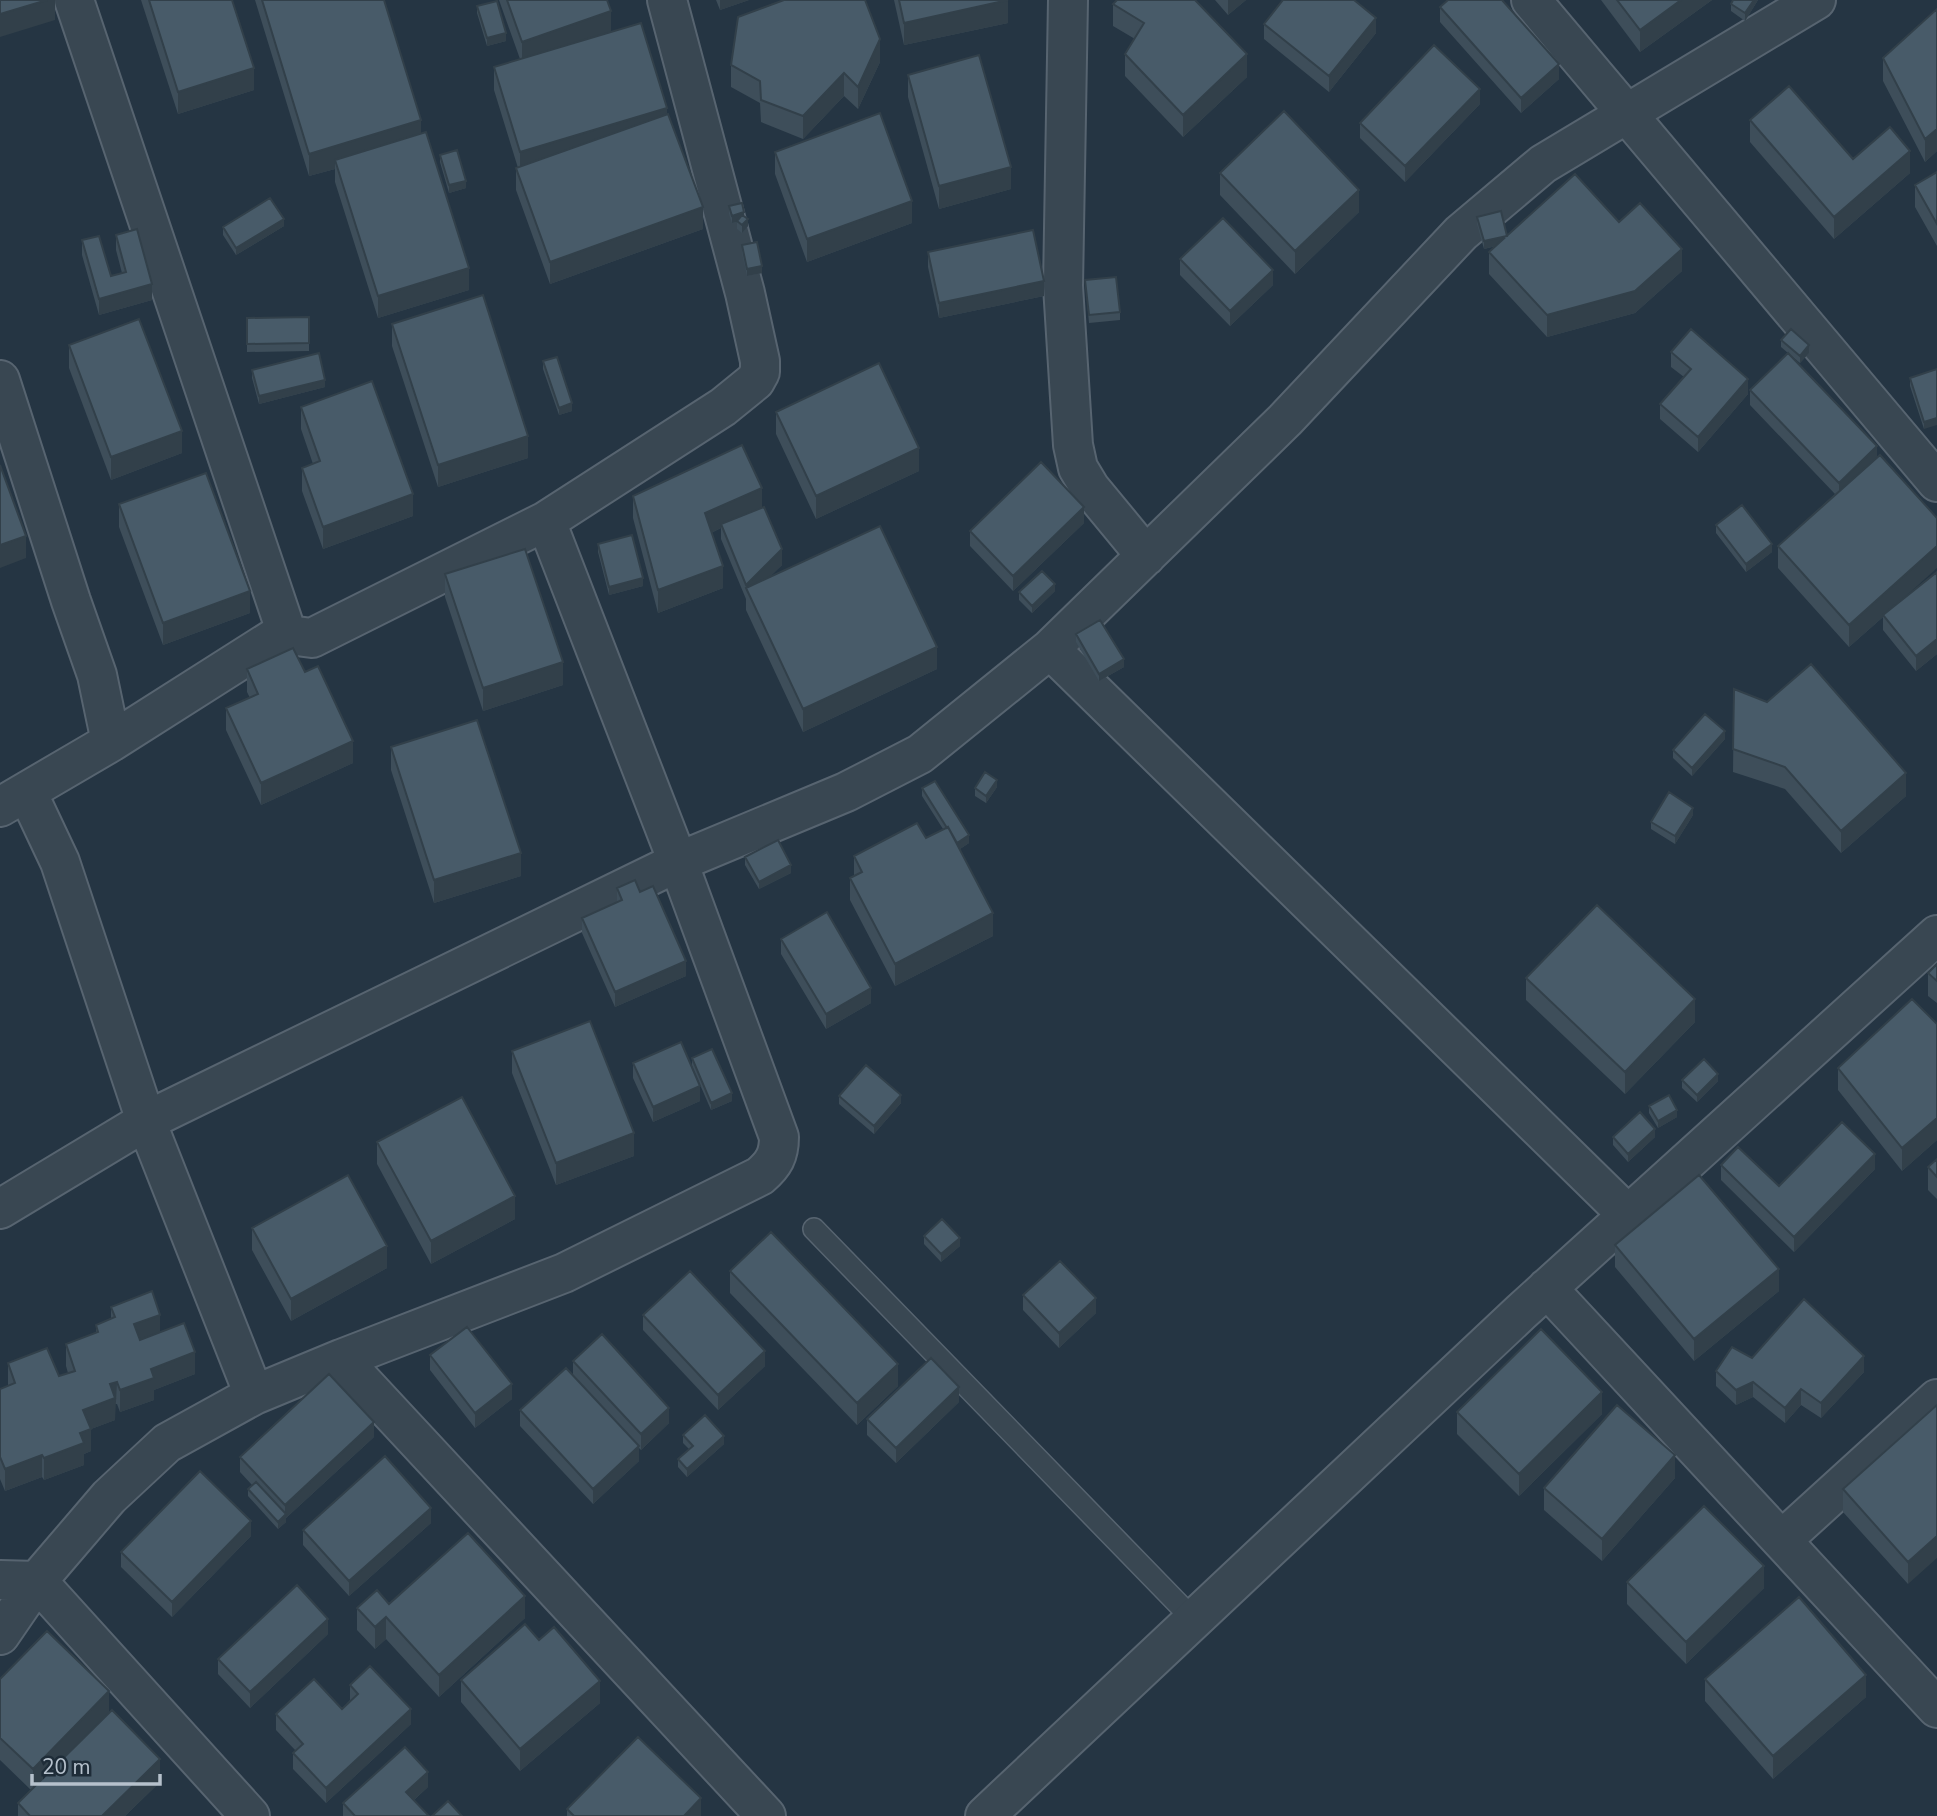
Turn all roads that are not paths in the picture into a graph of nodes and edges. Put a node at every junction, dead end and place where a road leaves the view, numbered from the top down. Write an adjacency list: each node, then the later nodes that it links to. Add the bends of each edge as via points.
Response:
1 (74, 0): 11 (street, via 286,631)
2 (667, 0): 9 (street, via 746,293 760,372 723,407)
3 (1068, 0): 10 (street, via 1063,286 1073,445 1078,468 1090,488)
4 (1531, 0): 6 (street)
5 (1816, 0): 6 (street)
6 (1627, 113): 8 (street); 10 (street, via 1543,164 1461,233 1285,420)
7 (0, 380): 13 (street, via 97,675)
8 (1937, 482)
9 (546, 520): 11 (street, via 312,638); 15 (street)
10 (1146, 556): 12 (street)
11 (281, 634): 13 (street)
12 (1050, 649): 15 (street, via 920,754 846,792); 19 (street)
13 (111, 742): 14 (street)
14 (13, 800): 17 (street, via 60,862)
15 (678, 862): 17 (street); 22 (street, via 779,1137 774,1164 761,1176 564,1273)
16 (1937, 935): 19 (street)
17 (146, 1121): 18 (street); 23 (street)
18 (0, 1209)
19 (1628, 1215): 21 (street)
20 (814, 1228): 27 (lane)
21 (1547, 1288): 25 (street); 27 (street)
22 (341, 1359): 23 (street); 31 (street)
23 (254, 1395): 26 (street, via 167,1443)
24 (1937, 1399): 25 (street)
25 (1782, 1539): 29 (street)
26 (19, 1581): 28 (street); 30 (street)
27 (1194, 1620): 32 (street)
28 (0, 1635)
29 (1937, 1708)
30 (250, 1816)
31 (766, 1816)
32 (985, 1816)

